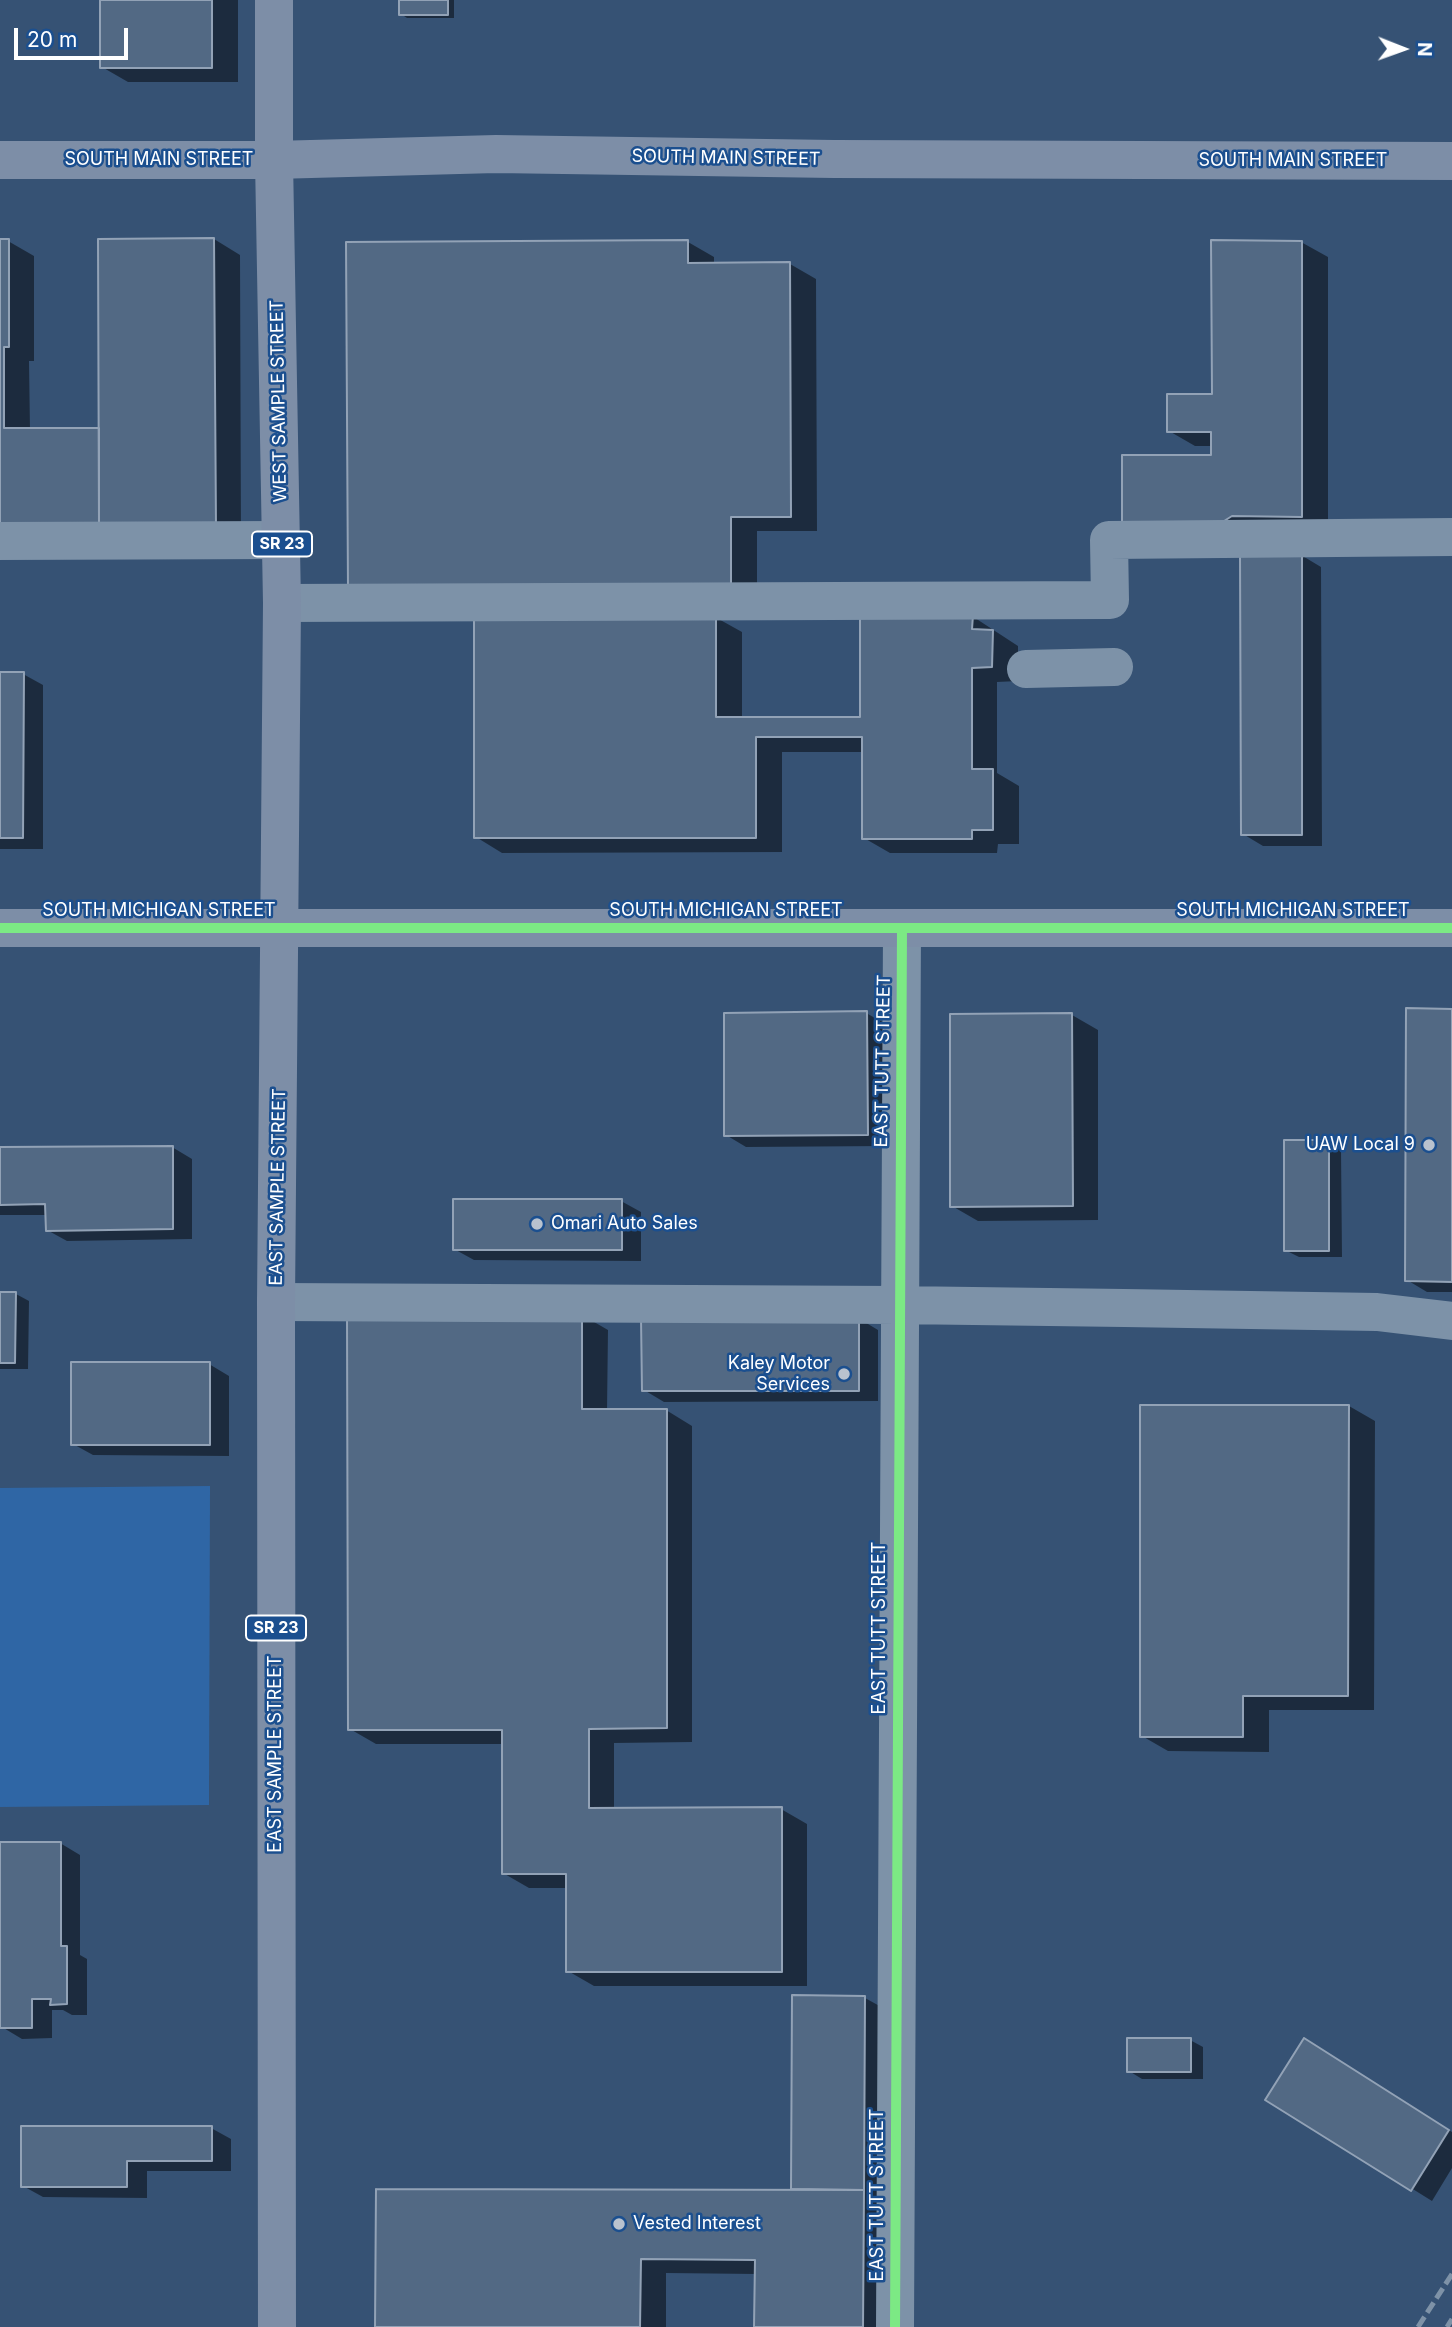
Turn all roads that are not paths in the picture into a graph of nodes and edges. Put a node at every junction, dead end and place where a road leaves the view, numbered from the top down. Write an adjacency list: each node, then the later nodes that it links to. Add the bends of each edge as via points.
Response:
1 (274, 0): 3 (main road, WEST SAMPLE STREET / SR 23)
2 (0, 160): 3 (main road, SOUTH MAIN STREET)
3 (274, 160): 4 (main road, SOUTH MAIN STREET, via 496,154); 6 (main road, WEST SAMPLE STREET / SR 23)
4 (1452, 161)
5 (1452, 537): 8 (street, via 1110,540 1110,600)
6 (282, 540): 7 (street); 8 (main road, WEST SAMPLE STREET / SR 23)
7 (0, 541)
8 (282, 603): 12 (main road, WEST SAMPLE STREET / SR 23)
9 (1114, 667): 10 (street)
10 (1026, 669)
11 (0, 928): 12 (main road, SOUTH MICHIGAN STREET)
12 (281, 928): 14 (main road, SOUTH MICHIGAN STREET); 15 (main road, EAST SAMPLE STREET / SR 23)
13 (1452, 928): 14 (main road, SOUTH MICHIGAN STREET)
14 (902, 929): 16 (street, EAST TUTT STREET)
15 (276, 1302): 16 (street); 18 (main road, EAST SAMPLE STREET / SR 23)
16 (898, 1304): 17 (street, via 1377,1312); 19 (street, EAST TUTT STREET)
17 (1452, 1321)
18 (277, 2327)
19 (895, 2327)

